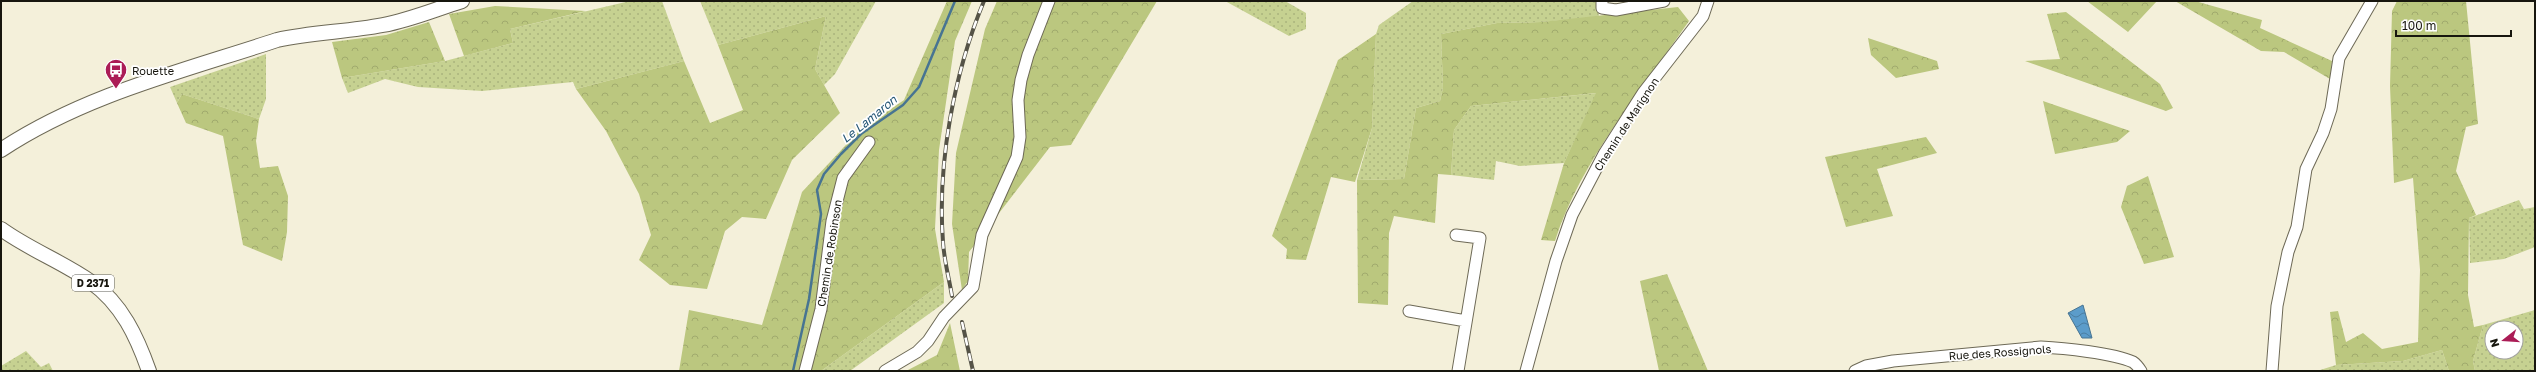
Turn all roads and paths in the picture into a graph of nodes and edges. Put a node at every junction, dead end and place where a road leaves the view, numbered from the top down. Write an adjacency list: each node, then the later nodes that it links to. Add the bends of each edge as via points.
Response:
1 (462, 1): 8 (main road, via 384,25 327,33 306,33 277,40 74,108)
2 (1049, 1): 16 (street, via 1021,80 1017,157 982,235 974,287 953,307 917,352)
3 (1602, 1): 4 (street, via 1602,8 1616,10)
4 (1664, 1)
5 (1708, 1): 18 (street, Chemin de Marignon, via 1703,16 1643,94 1604,154 1572,215 1556,261)
6 (2372, 1): 20 (street, via 2339,58 2331,109 2304,179 2297,227 2288,252 2277,306)
7 (869, 142): 15 (street, Chemin de Robinson, via 843,178 832,221 821,309)
8 (1, 150)
9 (1, 229): 14 (main road, D 2371, via 23,245 91,282 106,295 123,314 136,337)
10 (1456, 235): 12 (street, via 1480,238)
11 (1409, 311): 12 (street)
12 (1466, 320): 17 (street)
13 (1859, 370): 19 (street, Rue des Rossignols, via 1893,361 2057,348 2123,359 2134,363)
14 (149, 371)
15 (805, 371)
16 (885, 371)
17 (1458, 371)
18 (1526, 371)
19 (2141, 371)
20 (2272, 371)

